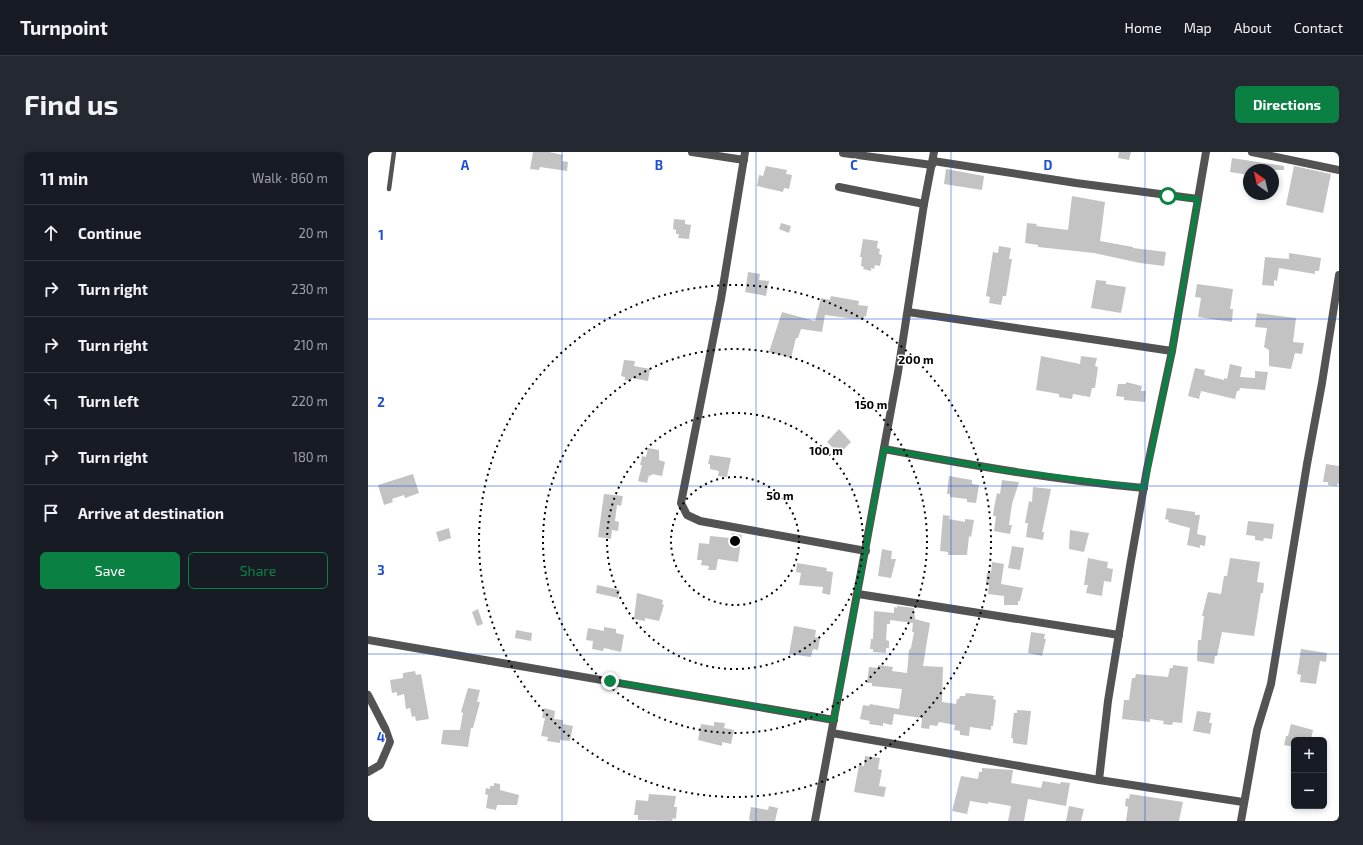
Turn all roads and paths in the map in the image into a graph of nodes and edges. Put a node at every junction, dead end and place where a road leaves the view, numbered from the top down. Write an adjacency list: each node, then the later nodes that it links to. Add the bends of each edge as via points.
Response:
1 (394, 152): 11 (lane)
2 (692, 152): 7 (street)
3 (934, 152): 8 (street)
4 (1206, 152): 12 (street)
5 (1252, 152): 9 (street)
6 (843, 153): 8 (street)
7 (744, 156): 19 (street, via 721,299 682,492 683,510 693,519 700,521)
8 (932, 163): 12 (street); 13 (street)
9 (1339, 170)
10 (840, 187): 13 (street)
11 (389, 189)
12 (1198, 199): 16 (street)
13 (924, 204): 15 (street)
14 (1339, 275): 28 (street, via 1271,684 1257,730)
15 (908, 312): 16 (street); 17 (street)
16 (1172, 351): 18 (street)
17 (884, 449): 18 (street, via 1002,470); 19 (street)
18 (1144, 488): 21 (street)
19 (866, 551): 20 (street)
20 (858, 594): 21 (street); 24 (street)
21 (1119, 635): 27 (street)
22 (368, 640): 24 (street)
23 (368, 695): 26 (street, via 390,742 380,765)
24 (834, 720): 25 (street)
25 (832, 733): 27 (street); 29 (street)
26 (368, 772)
27 (1099, 780): 28 (street)
28 (1244, 802): 30 (street)
29 (816, 821)
30 (1241, 821)

